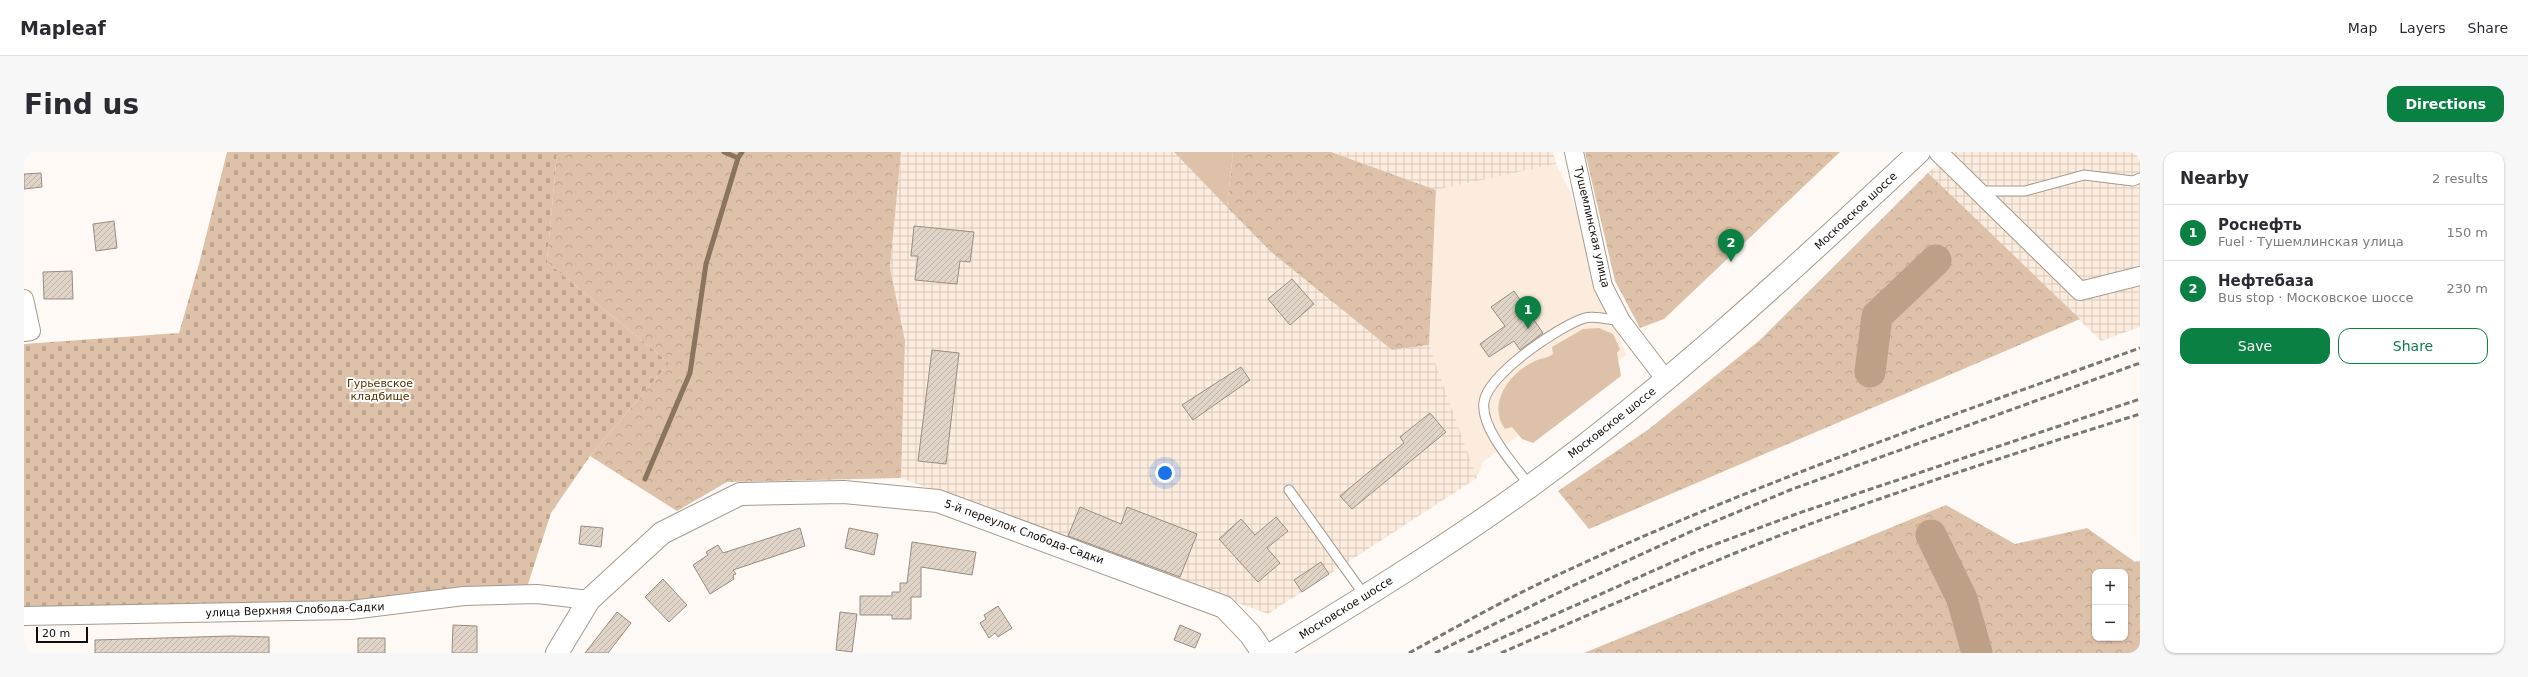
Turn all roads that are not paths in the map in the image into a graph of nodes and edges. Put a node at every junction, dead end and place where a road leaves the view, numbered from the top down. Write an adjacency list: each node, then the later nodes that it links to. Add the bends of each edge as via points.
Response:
1 (1574, 152): 8 (street, Тушемлинская улица, via 1604,286)
2 (1919, 152): 10 (main road, Московское шоссе, via 1795,268)
3 (1938, 152): 5 (street)
4 (2140, 178): 5 (lane, via 2133,181 2084,174 2025,191)
5 (1976, 191): 6 (street, via 2080,290)
6 (2140, 276)
7 (24, 299): 9 (street, via 32,331)
8 (1621, 321): 10 (street, Тушемлинская улица); 11 (lane, via 1586,317 1562,329 1502,372 1490,385 1484,402 1485,419 1500,446)
9 (24, 332)
10 (1666, 380): 11 (main road, Московское шоссе)
11 (1530, 486): 13 (main road, Московское шоссе)
12 (1289, 490): 13 (lane)
13 (1365, 596): 18 (main road, Московское шоссе)
14 (589, 600): 15 (street, улица Верхняя Слобода-Садки, via 537,594 464,596 351,610); 16 (main road, 5-й переулок Слобода-Садки); 17 (main road, 5-й переулок Слобода-Садки, via 662,533 740,494 844,492 938,501 1224,607 1250,634)
15 (24, 616)
16 (557, 653)
17 (1263, 653)
18 (1273, 653)

